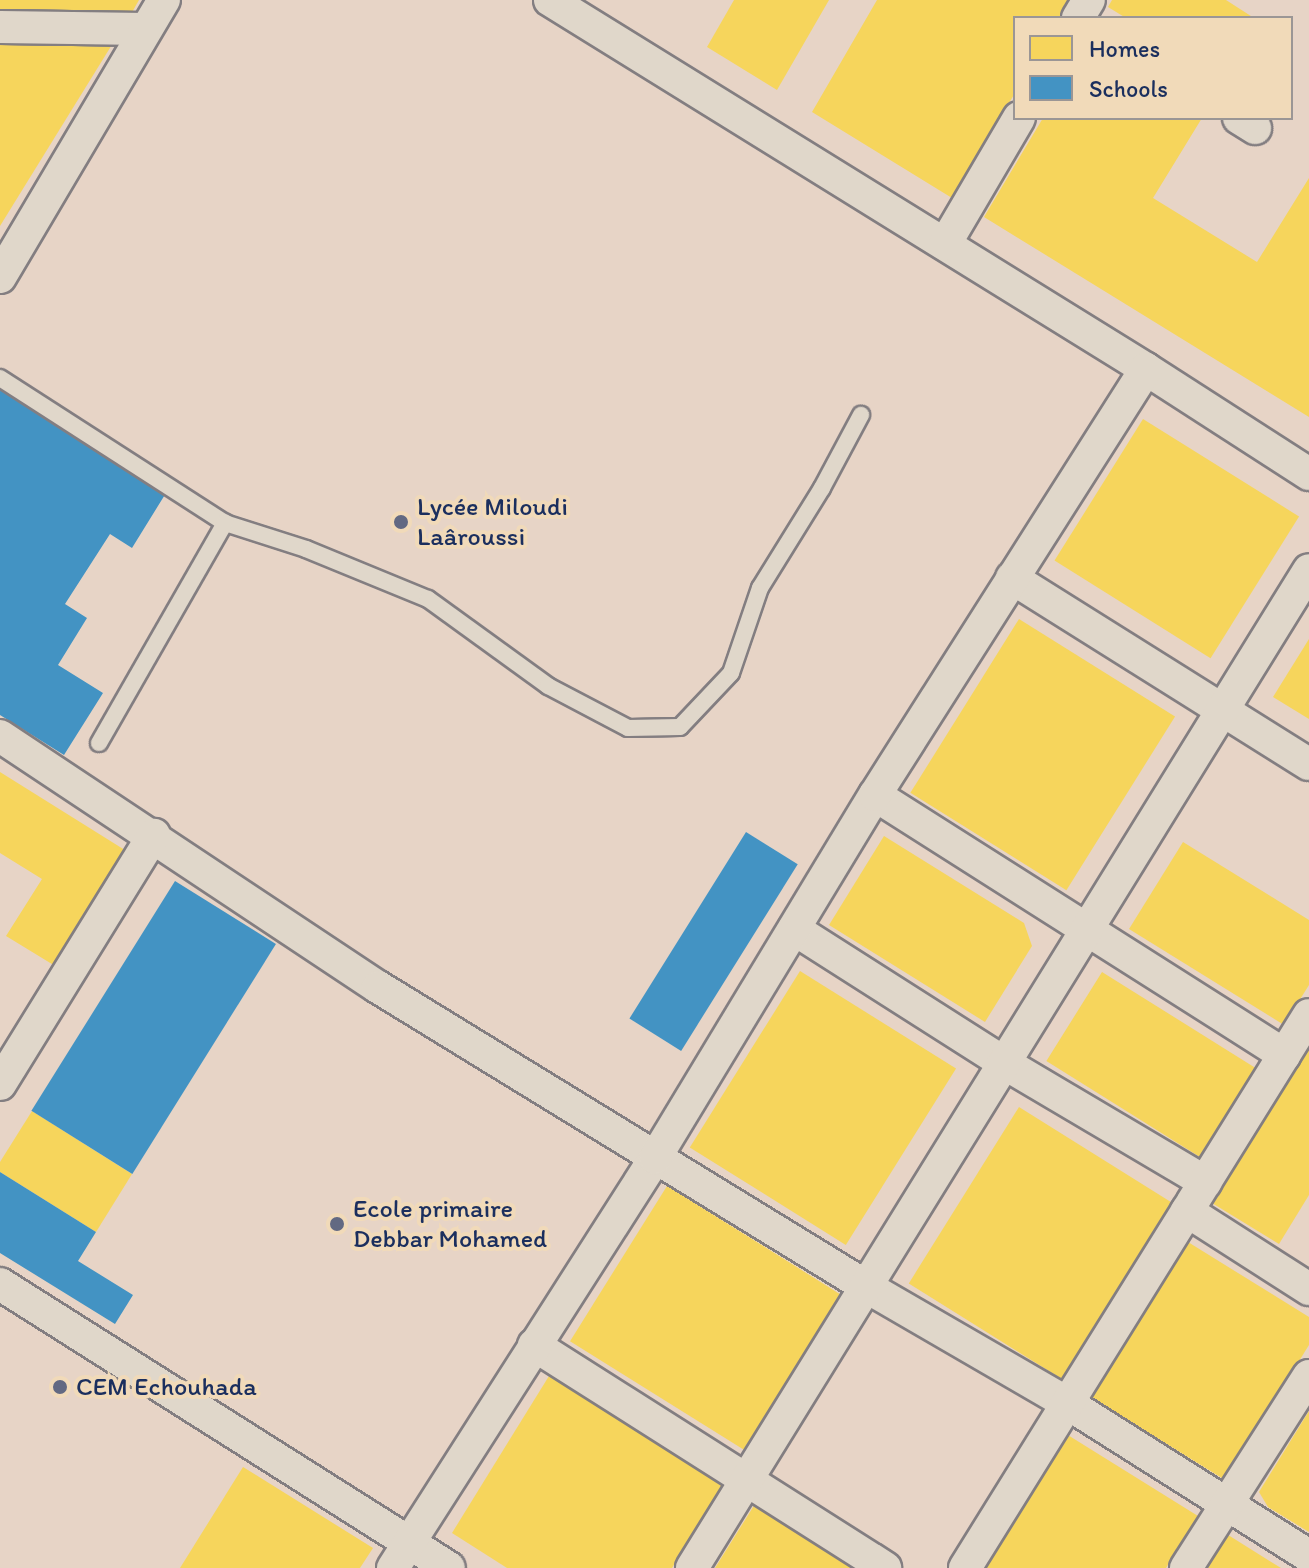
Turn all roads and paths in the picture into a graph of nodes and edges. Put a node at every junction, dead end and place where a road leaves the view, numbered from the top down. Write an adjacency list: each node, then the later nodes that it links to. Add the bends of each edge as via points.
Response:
1 (164, 0): 5 (street)
2 (550, 0): 3 (street)
3 (595, 11): 7 (street)
4 (0, 27): 5 (street)
5 (145, 29): 8 (street)
6 (1018, 120): 7 (street)
7 (945, 244): 9 (street)
8 (0, 277)
9 (1146, 369): 12 (street); 15 (street)
10 (0, 378): 13 (lane)
11 (861, 415): 13 (lane, via 760,588 731,673 680,727 628,728 548,686 428,599 306,549)
12 (1309, 474)
13 (225, 523): 18 (lane)
14 (1309, 570): 16 (street)
15 (1012, 578): 16 (street); 20 (street)
16 (1222, 709): 19 (street); 23 (street)
17 (0, 736): 21 (street)
18 (99, 743)
19 (1309, 764)
20 (875, 795): 22 (street); 23 (street)
21 (154, 835): 27 (street); 28 (street, via 378,987)
22 (794, 929): 26 (street); 28 (street)
23 (1086, 929): 25 (street); 26 (street)
24 (1308, 1018): 25 (street)
25 (1284, 1055): 29 (street)
26 (1004, 1063): 29 (street); 32 (street)
27 (0, 1084)
28 (655, 1158): 32 (street); 34 (street)
29 (1205, 1182): 30 (street)
30 (1187, 1211): 33 (street); 36 (street)
31 (0, 1284): 39 (street)
32 (867, 1287): 36 (street); 37 (street)
33 (1309, 1289)
34 (534, 1345): 37 (street); 39 (street)
35 (1309, 1376): 38 (street)
36 (1067, 1403): 38 (street); 44 (street)
37 (745, 1478): 42 (street); 43 (street)
38 (1226, 1504): 40 (street); 45 (street)
39 (401, 1556): 41 (street)
40 (1309, 1556)
41 (449, 1568)
42 (692, 1568)
43 (885, 1568)
44 (965, 1568)
45 (1186, 1568)

